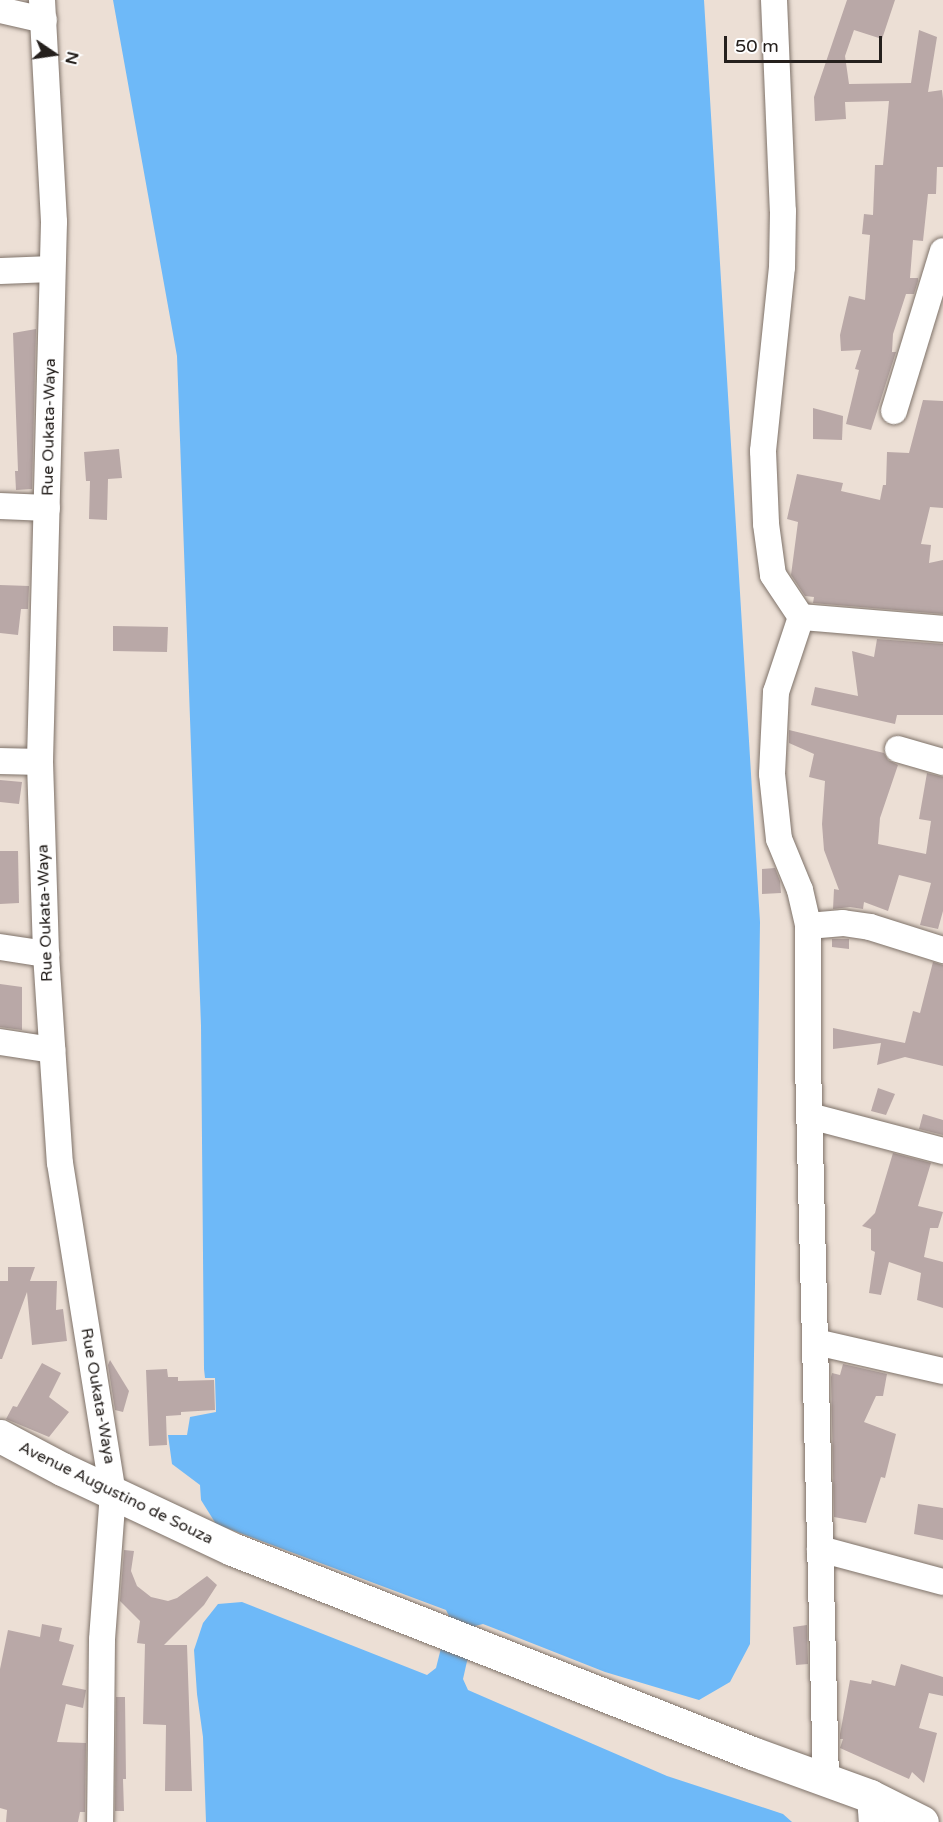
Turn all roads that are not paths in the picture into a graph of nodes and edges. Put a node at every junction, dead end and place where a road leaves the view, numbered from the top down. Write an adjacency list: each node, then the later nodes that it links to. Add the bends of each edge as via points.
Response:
1 (774, 0): 11 (street, via 783,211 782,267 763,451 766,524 773,575)
2 (0, 10): 3 (street)
3 (43, 10): 5 (street, Rue Oukata-Waya, via 54,222)
4 (943, 251): 7 (street)
5 (52, 269): 6 (street); 10 (street, Rue Oukata-Waya)
6 (0, 271)
7 (935, 307): 8 (street)
8 (894, 411)
9 (0, 506): 10 (street)
10 (47, 508): 15 (street, Rue Oukata-Waya)
11 (801, 617): 12 (street); 17 (street, via 776,692 772,774 779,839 800,890)
12 (943, 629)
13 (898, 749): 16 (street)
14 (0, 761): 15 (street)
15 (40, 762): 20 (street, Rue Oukata-Waya)
16 (943, 762)
17 (808, 926): 19 (street, via 843,923 870,927); 23 (street)
18 (0, 947): 20 (street)
19 (943, 950)
20 (46, 954): 22 (street, Rue Oukata-Waya)
21 (0, 1042): 22 (street)
22 (52, 1050): 28 (street, Rue Oukata-Waya, via 60,1163)
23 (810, 1116): 24 (street); 25 (street)
24 (943, 1151)
25 (816, 1342): 26 (street); 29 (street)
26 (943, 1371)
27 (0, 1436): 28 (main road, Avenue Augustino de Souza)
28 (113, 1493): 31 (main road, Avenue Augustino de Souza, via 232,1550); 33 (street, Rue Oukata-Waya, via 102,1640)
29 (820, 1549): 30 (street); 31 (street)
30 (943, 1582)
31 (826, 1779): 32 (main road, Avenue Augustino de Souza)
32 (871, 1809): 34 (main road, Avenue Augustino de Souza)
33 (100, 1822)
34 (922, 1822)

